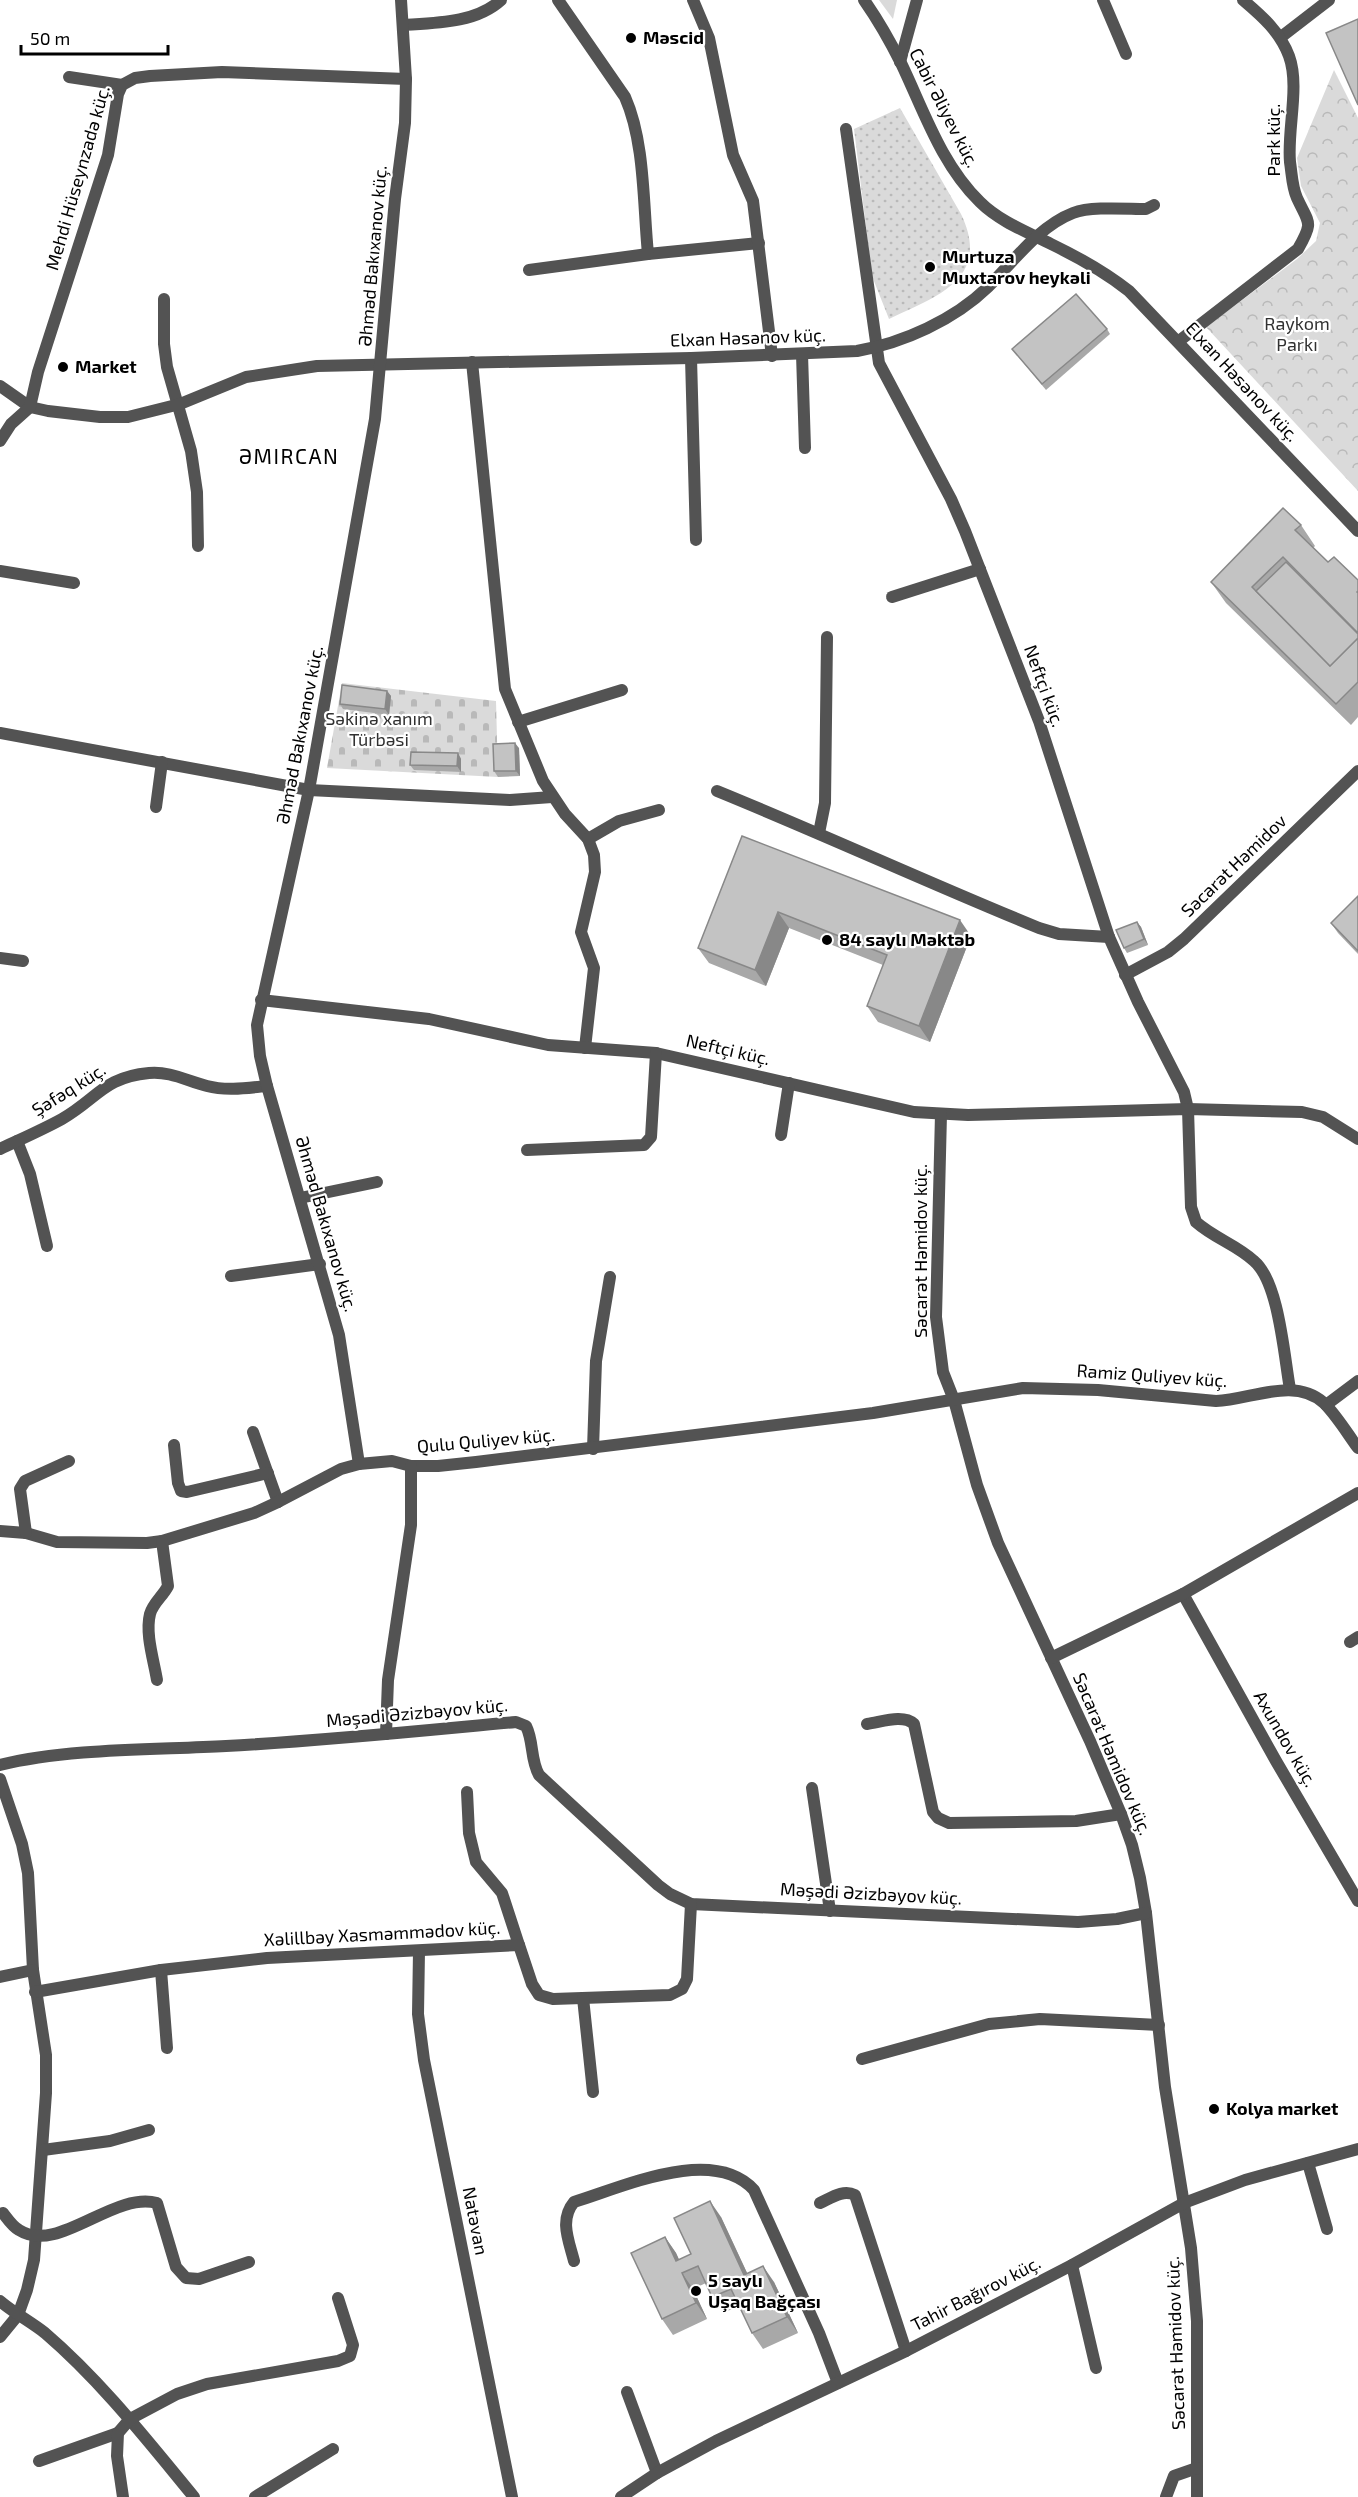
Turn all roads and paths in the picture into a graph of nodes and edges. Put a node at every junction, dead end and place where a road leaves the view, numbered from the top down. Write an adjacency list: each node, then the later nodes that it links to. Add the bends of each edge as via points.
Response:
1 (401, 0): 10 (street, Əhməd Bakıxanov küç.)
2 (501, 0): 10 (street, via 479,13 449,22)
3 (558, 0): 21 (street, via 632,113)
4 (693, 0): 20 (street, via 709,38 733,155 753,201)
5 (864, 0): 13 (street, Cabir Əliyev küç.)
6 (917, 0): 13 (street)
7 (1103, 0): 12 (street)
8 (1243, 0): 11 (street, Park küç.)
9 (1329, 0): 11 (street)
10 (404, 25): 15 (street, Əhməd Bakıxanov küç.)
11 (1281, 37): 24 (street, Park küç., via 1291,59 1290,156 1293,185 1309,223 1305,236 1298,249)
12 (1126, 54)
13 (900, 62): 19 (street, Cabir Əliyev küç., via 958,179 981,204)
14 (69, 77): 16 (street)
15 (406, 79): 16 (street, Mehdi Hüseynzadə küç., via 222,72 135,78); 30 (street, Əhməd Bakıxanov küç.)
16 (122, 85): 33 (street, Mehdi Hüseynzadə küç., via 108,155)
17 (846, 129): 25 (street, Neftçi küç.)
18 (1154, 205): 19 (street, via 1146,209 1076,212)
19 (1038, 237): 24 (street, Elxan Həsənov küç., via 1108,275); 25 (street, Elxan Həsənov küç., via 970,303 912,335)
20 (759, 243): 21 (street); 27 (street)
21 (648, 254): 22 (street)
22 (529, 270)
23 (164, 299): 32 (street, via 167,367)
24 (1179, 341): 36 (street, Elxan Həsənov küç.)
25 (875, 348): 26 (street, Elxan Həsənov küç.); 39 (street, Neftçi küç., via 889,384 951,499)
26 (802, 354): 27 (street, Elxan Həsənov küç.); 35 (street)
27 (772, 356): 28 (street, Elxan Həsənov küç.)
28 (691, 358): 29 (street, Elxan Həsənov küç.); 37 (street)
29 (472, 362): 30 (street, Elxan Həsənov küç.); 45 (street, via 502,671)
30 (381, 364): 32 (street, Elxan Həsənov küç., via 272,371 246,377); 49 (street, Əhməd Bakıxanov küç., via 366,479)
31 (0, 386): 33 (street, Elxan Həsənov küç.)
32 (180, 404): 33 (street, Elxan Həsənov küç., via 128,417); 38 (street, via 194,471)
33 (30, 406): 34 (street)
34 (0, 441)
35 (805, 448)
36 (1358, 531)
37 (696, 540)
38 (198, 546)
39 (980, 569): 42 (street); 56 (street, Neftçi küç., via 1039,721)
40 (0, 571): 41 (street)
41 (74, 583)
42 (892, 597)
43 (826, 637): 54 (street, via 825,803)
44 (622, 690): 45 (street)
45 (518, 722): 51 (street)
46 (0, 733): 47 (street)
47 (162, 762): 49 (street); 52 (street)
48 (1358, 771): 59 (street, Səcarət Həmidov, via 1184,939)
49 (309, 790): 51 (street, via 510,800); 60 (street, Əhməd Bakıxanov küç.)
50 (717, 791): 54 (street)
51 (552, 797): 55 (street)
52 (156, 807)
53 (659, 810): 55 (street, via 619,821)
54 (819, 833): 56 (street, via 922,881 1039,928 1059,934)
55 (588, 839): 61 (street, via 595,872 581,932 594,968)
56 (1109, 937): 59 (street, Neftçi küç.)
57 (0, 958): 58 (street)
58 (23, 961)
59 (1125, 975): 65 (street, Neftçi küç., via 1176,1072)
60 (261, 1000): 61 (street, Neftçi küç., via 429,1019 548,1045); 64 (street, Əhməd Bakıxanov küç., via 257,1025)
61 (585, 1048): 62 (street, Neftçi küç.)
62 (656, 1053): 63 (street, Neftçi küç.); 71 (street, via 651,1137 644,1145)
63 (789, 1083): 66 (street, Neftçi küç., via 914,1112); 67 (street)
64 (267, 1086): 69 (street, Şəfəq küç., via 208,1087 169,1074 133,1075 109,1083 78,1108); 73 (street, Əhməd Bakıxanov küç.)
65 (1188, 1110): 66 (street, Neftçi küç.); 68 (street, Neftçi küç., via 1302,1112 1323,1117); 79 (street, via 1191,1207 1196,1222 1266,1272)
66 (941, 1114): 80 (street, Səcarət Həmidov küç., via 936,1317 939,1350)
67 (781, 1135)
68 (1358, 1139)
69 (17, 1141): 70 (street, Şəfəq küç.); 74 (street, via 30,1174)
70 (0, 1149)
71 (527, 1150)
72 (377, 1182): 73 (street)
73 (300, 1198): 75 (street, Əhməd Bakıxanov küç.)
74 (47, 1245)
75 (320, 1264): 76 (street); 87 (street, Əhməd Bakıxanov küç., via 339,1335)
76 (231, 1276)
77 (610, 1276): 85 (street, via 596,1361)
78 (1358, 1381): 81 (street)
79 (1290, 1389): 80 (street, Ramiz Quliyev küç., via 1231,1401 1054,1387 1023,1388); 81 (street, via 1314,1396)
80 (954, 1400): 85 (street, Qulu Quliyev küç.); 96 (street, Səcarət Həmidov küç., via 977,1485 998,1543)
81 (1326, 1405): 84 (street)
82 (253, 1432): 89 (street)
83 (174, 1445): 89 (street, via 181,1491)
84 (1358, 1448)
85 (593, 1449): 88 (street, Qulu Quliyev küç.)
86 (69, 1461): 93 (street, via 25,1481 20,1489)
87 (359, 1464): 88 (street, Qulu Quliyev küç., via 392,1461); 91 (street, Qulu Quliyev küç., via 341,1469)
88 (411, 1466): 99 (street, via 411,1525 388,1680)
89 (268, 1473): 91 (street)
90 (1358, 1493): 95 (street)
91 (279, 1503): 94 (street, Qulu Quliyev küç.)
92 (0, 1531): 93 (street, Qulu Quliyev küç.)
93 (26, 1533): 94 (street, Qulu Quliyev küç., via 57,1542)
94 (162, 1541): 97 (street, via 168,1586 150,1615)
95 (1183, 1594): 96 (street); 105 (street, Axundov küç.)
96 (1051, 1658): 104 (street, Səcarət Həmidov küç.)
97 (157, 1680)
98 (867, 1724): 104 (street, via 909,1719 914,1724 933,1812 949,1823 1076,1821)
99 (386, 1734): 100 (street, Məşədi Əzizbəyov küç., via 68,1755); 106 (street, Məşədi Əzizbəyov küç., via 516,1722 526,1726 531,1736 533,1764 539,1774 658,1885)
100 (0, 1765)
101 (0, 1779): 111 (street, via 28,1873)
102 (812, 1788): 107 (street)
103 (467, 1792): 109 (street, via 469,1833 476,1862 502,1893)
104 (1121, 1814): 108 (street, Səcarət Həmidov küç., via 1132,1845)
105 (1358, 1901)
106 (691, 1904): 107 (street, Məşədi Əzizbəyov küç.); 115 (street, Xəlillbəy Xasməmmədov küç., via 687,1979 682,1989 670,1995)
107 (830, 1911): 108 (street, Məşədi Əzizbəyov küç., via 1078,1922)
108 (1146, 1913): 116 (street, Səcarət Həmidov küç.)
109 (519, 1945): 110 (street, Xəlillbəy Xasməmmədov küç.); 115 (street, Xəlillbəy Xasməmmədov küç., via 539,1995 553,1999)
110 (419, 1951): 112 (street, Xəlillbəy Xasməmmədov küç., via 340,1952); 149 (street, Natəvan, via 418,2014 424,2060)
111 (33, 1970): 113 (street); 114 (street)
112 (161, 1970): 114 (street, Xəlillbəy Xasməmmədov küç.); 117 (street)
113 (0, 1977)
114 (35, 1992): 122 (street, via 46,2055)
115 (583, 1998): 119 (street)
116 (1159, 2025): 118 (street, via 1040,2019 989,2024); 125 (street, Səcarət Həmidov küç., via 1171,2135)
117 (167, 2048)
118 (862, 2059)
119 (593, 2092)
120 (149, 2130): 122 (street, via 110,2141)
121 (1358, 2149): 123 (street, Tahir Bağırov küç.)
122 (43, 2150): 128 (street)
123 (1308, 2163): 125 (street, Tahir Bağırov küç., via 1245,2180); 127 (street)
124 (820, 2203): 136 (street, via 842,2193 855,2195)
125 (1184, 2203): 131 (street, Tahir Bağırov küç.); 144 (street, Səcarət Həmidov küç., via 1197,2320)
126 (3, 2213): 128 (street, via 18,2230)
127 (1327, 2229)
128 (35, 2236): 130 (street, via 59,2232 130,2202 146,2200 157,2204 176,2267 186,2278 199,2279); 134 (street, via 32,2270)
129 (574, 2261): 138 (street, via 565,2225 567,2210 574,2202 670,2172 698,2169 732,2174 754,2190)
130 (249, 2262)
131 (1072, 2265): 136 (street, Tahir Bağırov küç.); 137 (street)
132 (338, 2298): 140 (street, via 353,2345 350,2356 207,2384 177,2394)
133 (0, 2301): 134 (street)
134 (18, 2315): 135 (street); 140 (street, via 44,2332)
135 (0, 2337)
136 (906, 2351): 138 (street, Tahir Bağırov küç.)
137 (1096, 2368)
138 (838, 2383): 145 (street, Tahir Bağırov küç., via 716,2440)
139 (627, 2392): 145 (street)
140 (130, 2419): 141 (street); 147 (street)
141 (118, 2433): 143 (street); 146 (street)
142 (333, 2449): 148 (street)
143 (39, 2461)
144 (1197, 2468): 151 (street, via 1174,2476); 152 (street, Səcarət Həmidov küç.)
145 (657, 2473): 150 (street, Tahir Bağırov küç.)
146 (123, 2497)
147 (194, 2497)
148 (255, 2497)
149 (512, 2497)
150 (621, 2497)
151 (1166, 2497)
152 (1197, 2497)

